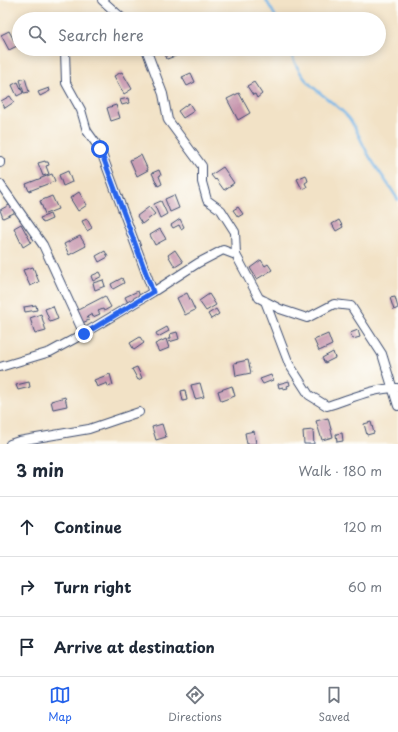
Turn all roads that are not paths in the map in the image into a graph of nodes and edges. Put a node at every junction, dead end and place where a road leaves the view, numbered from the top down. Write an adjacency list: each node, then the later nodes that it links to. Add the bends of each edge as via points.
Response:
1 (102, 0): 2 (street)
2 (117, 12)
3 (65, 56): 7 (street, via 66,82 81,110 87,131 100,149)
4 (149, 56): 6 (street, via 164,94 168,120 202,166 202,182 207,200 221,210 235,232)
5 (0, 184): 9 (street, via 43,245)
6 (236, 255): 7 (street, via 223,250); 8 (street, via 259,298)
7 (153, 292): 9 (street)
8 (265, 301): 11 (street, via 307,318 334,304 351,306 382,354); 11 (street, via 289,364 309,394 327,406 369,392)
9 (84, 334): 10 (street, via 50,352)
10 (0, 367)
11 (395, 388): 12 (street)
12 (398, 406)
13 (139, 412): 14 (street, via 89,429)
14 (10, 444)

